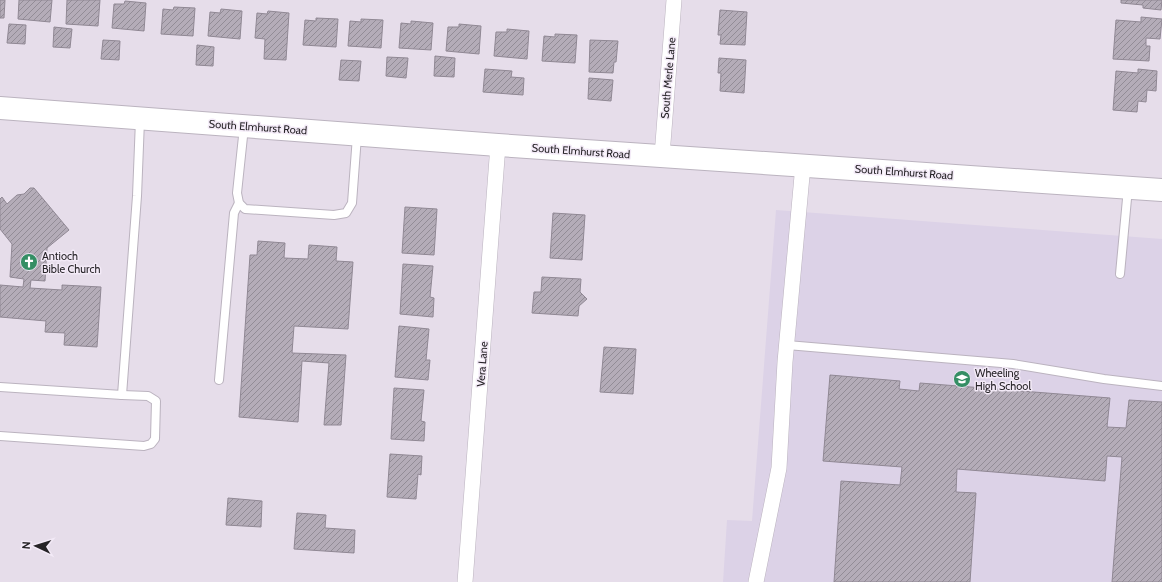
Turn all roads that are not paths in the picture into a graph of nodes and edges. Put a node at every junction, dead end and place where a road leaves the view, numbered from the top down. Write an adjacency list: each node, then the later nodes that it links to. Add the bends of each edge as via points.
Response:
1 (674, 0): 7 (street, South Merle Lane)
2 (0, 108): 3 (main road, South Elmhurst Road)
3 (140, 119): 4 (main road, South Elmhurst Road); 17 (lane, via 137,196)
4 (244, 126): 5 (main road, South Elmhurst Road); 11 (lane, via 237,193)
5 (358, 135): 6 (main road, South Elmhurst Road); 11 (lane, via 352,203 346,213 334,215 245,209)
6 (498, 145): 7 (main road, South Elmhurst Road); 19 (street, Vera Lane)
7 (662, 156): 8 (main road, South Elmhurst Road)
8 (803, 165): 9 (main road, South Elmhurst Road); 13 (street)
9 (1128, 188): 10 (main road, South Elmhurst Road); 12 (lane)
10 (1162, 190)
11 (239, 203): 14 (lane, via 234,213)
12 (1120, 274)
13 (787, 345): 15 (lane, via 1013,364); 20 (street, via 779,468)
14 (219, 380)
15 (1162, 386)
16 (0, 387): 17 (lane)
17 (122, 395): 18 (lane, via 148,396 156,401 155,439 151,444 144,446)
18 (0, 436)
19 (465, 582)
20 (756, 582)

